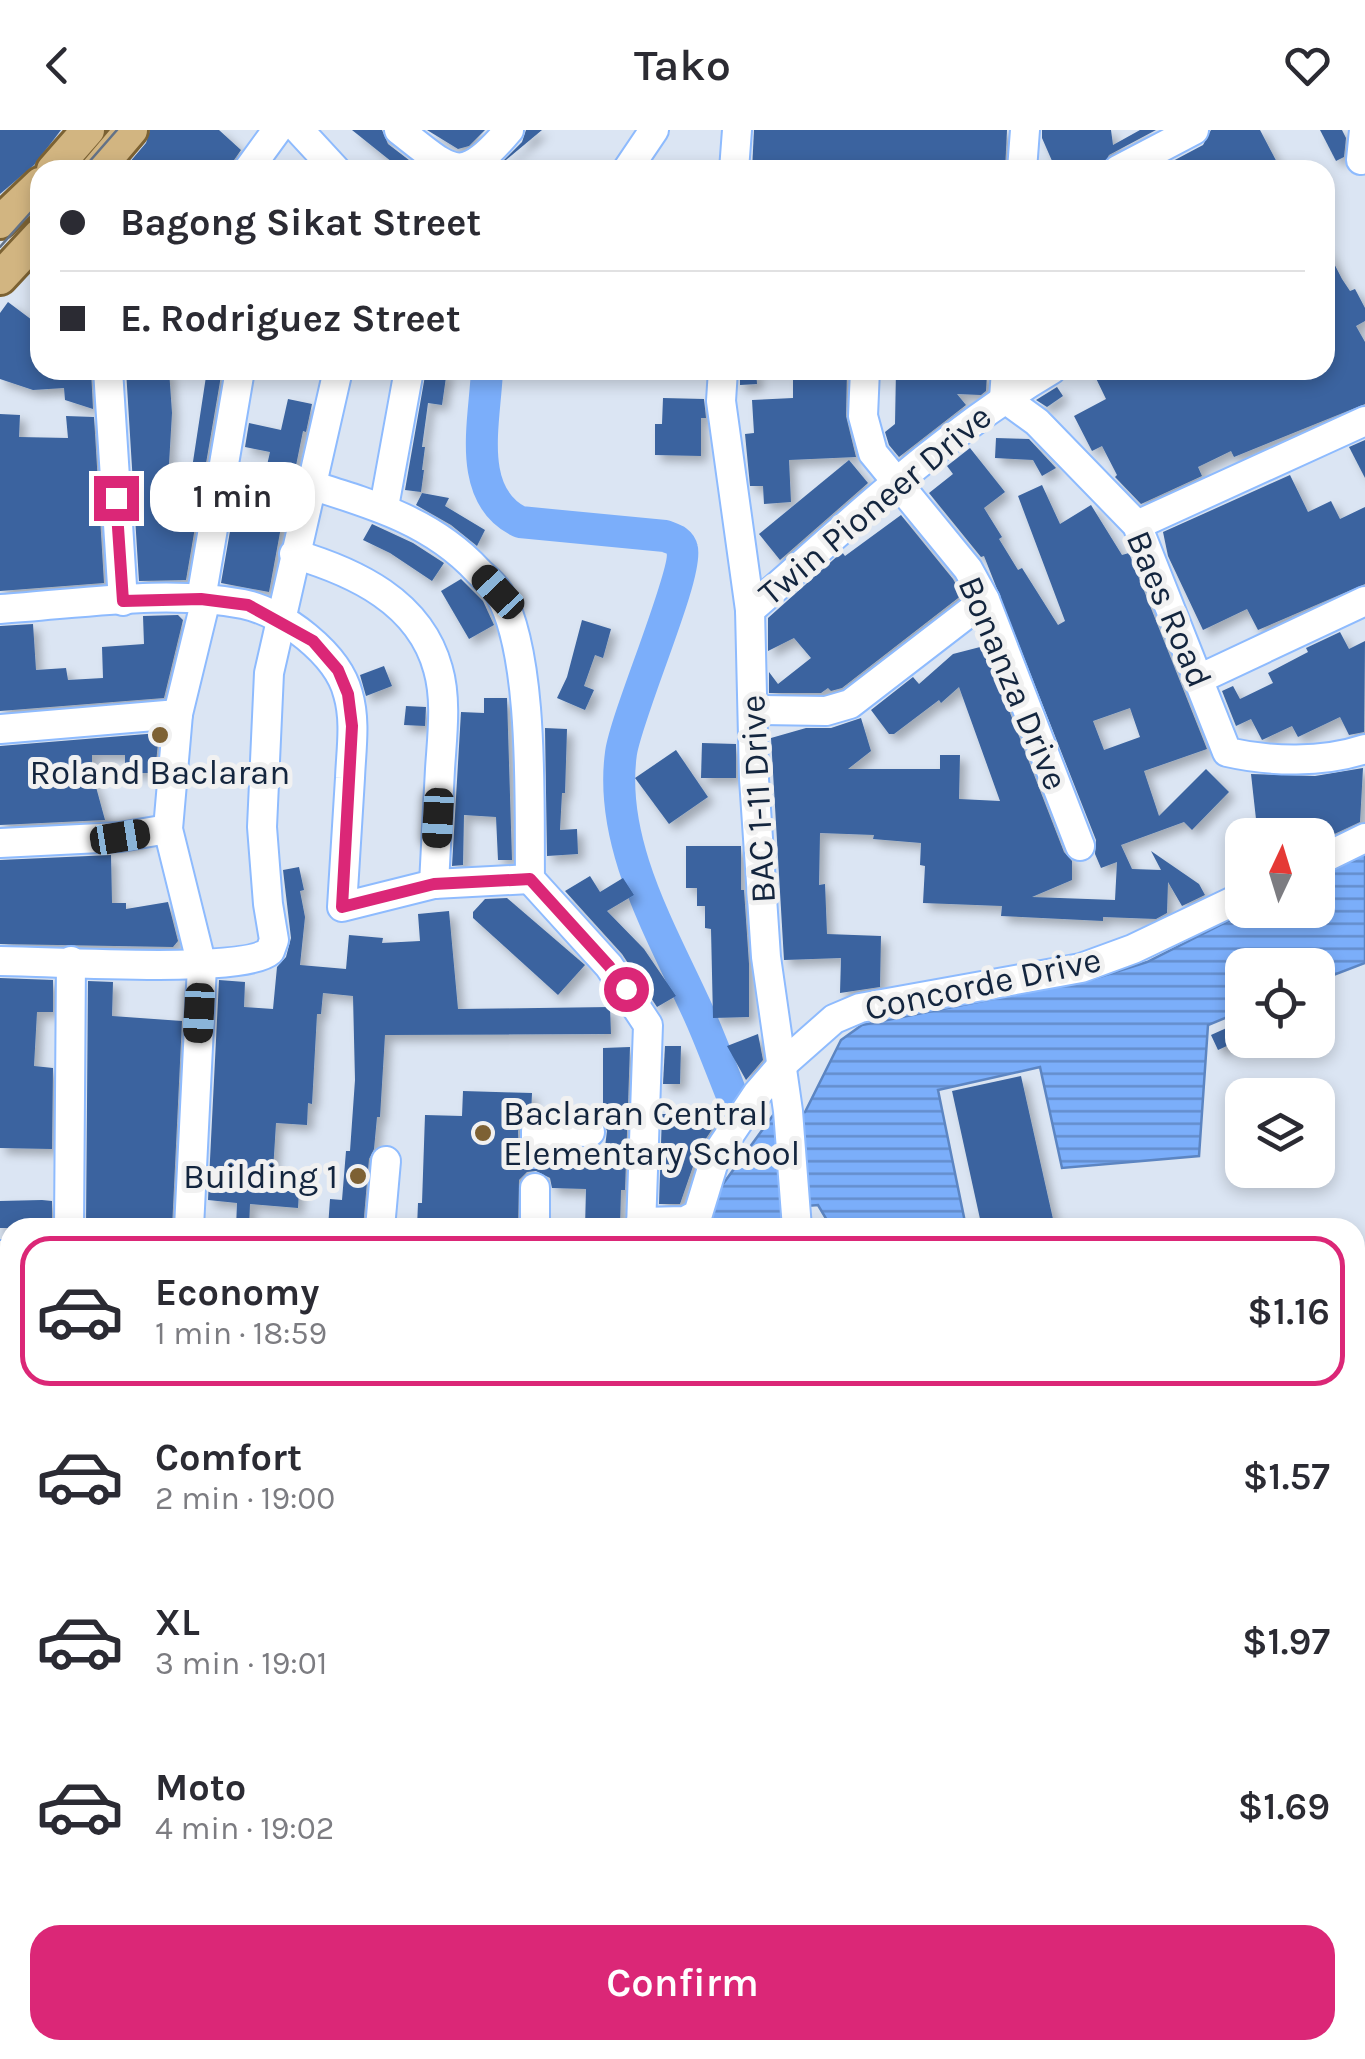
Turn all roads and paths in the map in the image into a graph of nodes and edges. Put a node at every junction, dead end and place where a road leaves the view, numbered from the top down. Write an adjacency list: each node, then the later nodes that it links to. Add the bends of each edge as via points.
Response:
1 (88, 130): 12 (main road)
2 (131, 130): 13 (main road)
3 (277, 130): 14 (street)
4 (300, 130): 15 (street)
5 (400, 130): 16 (street)
6 (509, 130): 17 (street)
7 (654, 130): 18 (street)
8 (738, 130): 19 (street)
9 (1025, 130): 20 (street)
10 (1194, 130): 21 (street)
11 (1364, 130): 22 (street)
12 (62, 160)
13 (105, 160)
14 (257, 160)
15 (327, 160)
16 (438, 160)
17 (482, 160)
18 (634, 160)
19 (735, 160)
20 (1023, 160)
21 (1137, 160)
22 (1362, 160)
23 (30, 199): 24 (main road)
24 (0, 222)
25 (30, 246): 26 (main road)
26 (0, 278)
27 (109, 380): 43 (street)
28 (238, 380): 40 (street)
29 (336, 380): 36 (street)
30 (407, 380): 37 (street)
31 (722, 380): 45 (street, BAC 1-11 Drive)
32 (864, 380): 35 (street, Bonanza Drive, via 863,416 873,453)
33 (1005, 384): 35 (street, Twin Pioneer Drive); 38 (street, Baes Road)
34 (1365, 421): 38 (street)
35 (896, 484): 41 (street, Bonanza Drive, via 968,569); 45 (street, Twin Pioneer Drive)
36 (311, 485): 37 (street); 39 (street)
37 (384, 508): 57 (street, via 464,556 498,592 524,696)
38 (1138, 525): 47 (street, Baes Road)
39 (294, 554): 46 (street); 58 (street, via 336,566 392,599 430,646 443,719)
40 (204, 599): 43 (street); 46 (street, via 248,605); 49 (street)
41 (985, 600): 48 (street, via 850,704); 55 (street, Bonanza Drive)
42 (1365, 600): 47 (street)
43 (123, 601): 44 (street)
44 (0, 609)
45 (750, 610): 48 (street, BAC 1-11 Drive)
46 (279, 620): 58 (street, via 313,641 348,694 342,907); 62 (street, via 263,757 273,945 264,956)
47 (1199, 679): 51 (street, Baes Road, via 1227,752 1310,759)
48 (753, 710): 63 (street, BAC 1-11 Drive, via 766,957)
49 (178, 714): 50 (street); 52 (street)
50 (0, 729)
51 (1365, 749)
52 (168, 829): 54 (street); 62 (street)
53 (1365, 838): 56 (street)
54 (0, 843)
55 (1080, 846)
56 (1335, 853)
57 (530, 879): 58 (street); 72 (street, via 609,966 648,1025)
58 (434, 884)
59 (1225, 904): 63 (street, Concorde Drive, via 1080,968 860,1008 834,1019)
60 (0, 961): 61 (street)
61 (70, 961): 62 (street); 68 (street)
62 (202, 966): 69 (street)
63 (783, 1064): 73 (street, Concorde Drive, via 716,1155 698,1214); 74 (street, BAC 1-11 Drive)
64 (590, 1132): 65 (street, via 536,1131)
65 (536, 1153)
66 (386, 1161): 70 (street)
67 (536, 1188): 71 (street)
68 (69, 1218)
69 (189, 1218)
70 (381, 1218)
71 (534, 1218)
72 (641, 1218)
73 (691, 1218)
74 (797, 1218)

